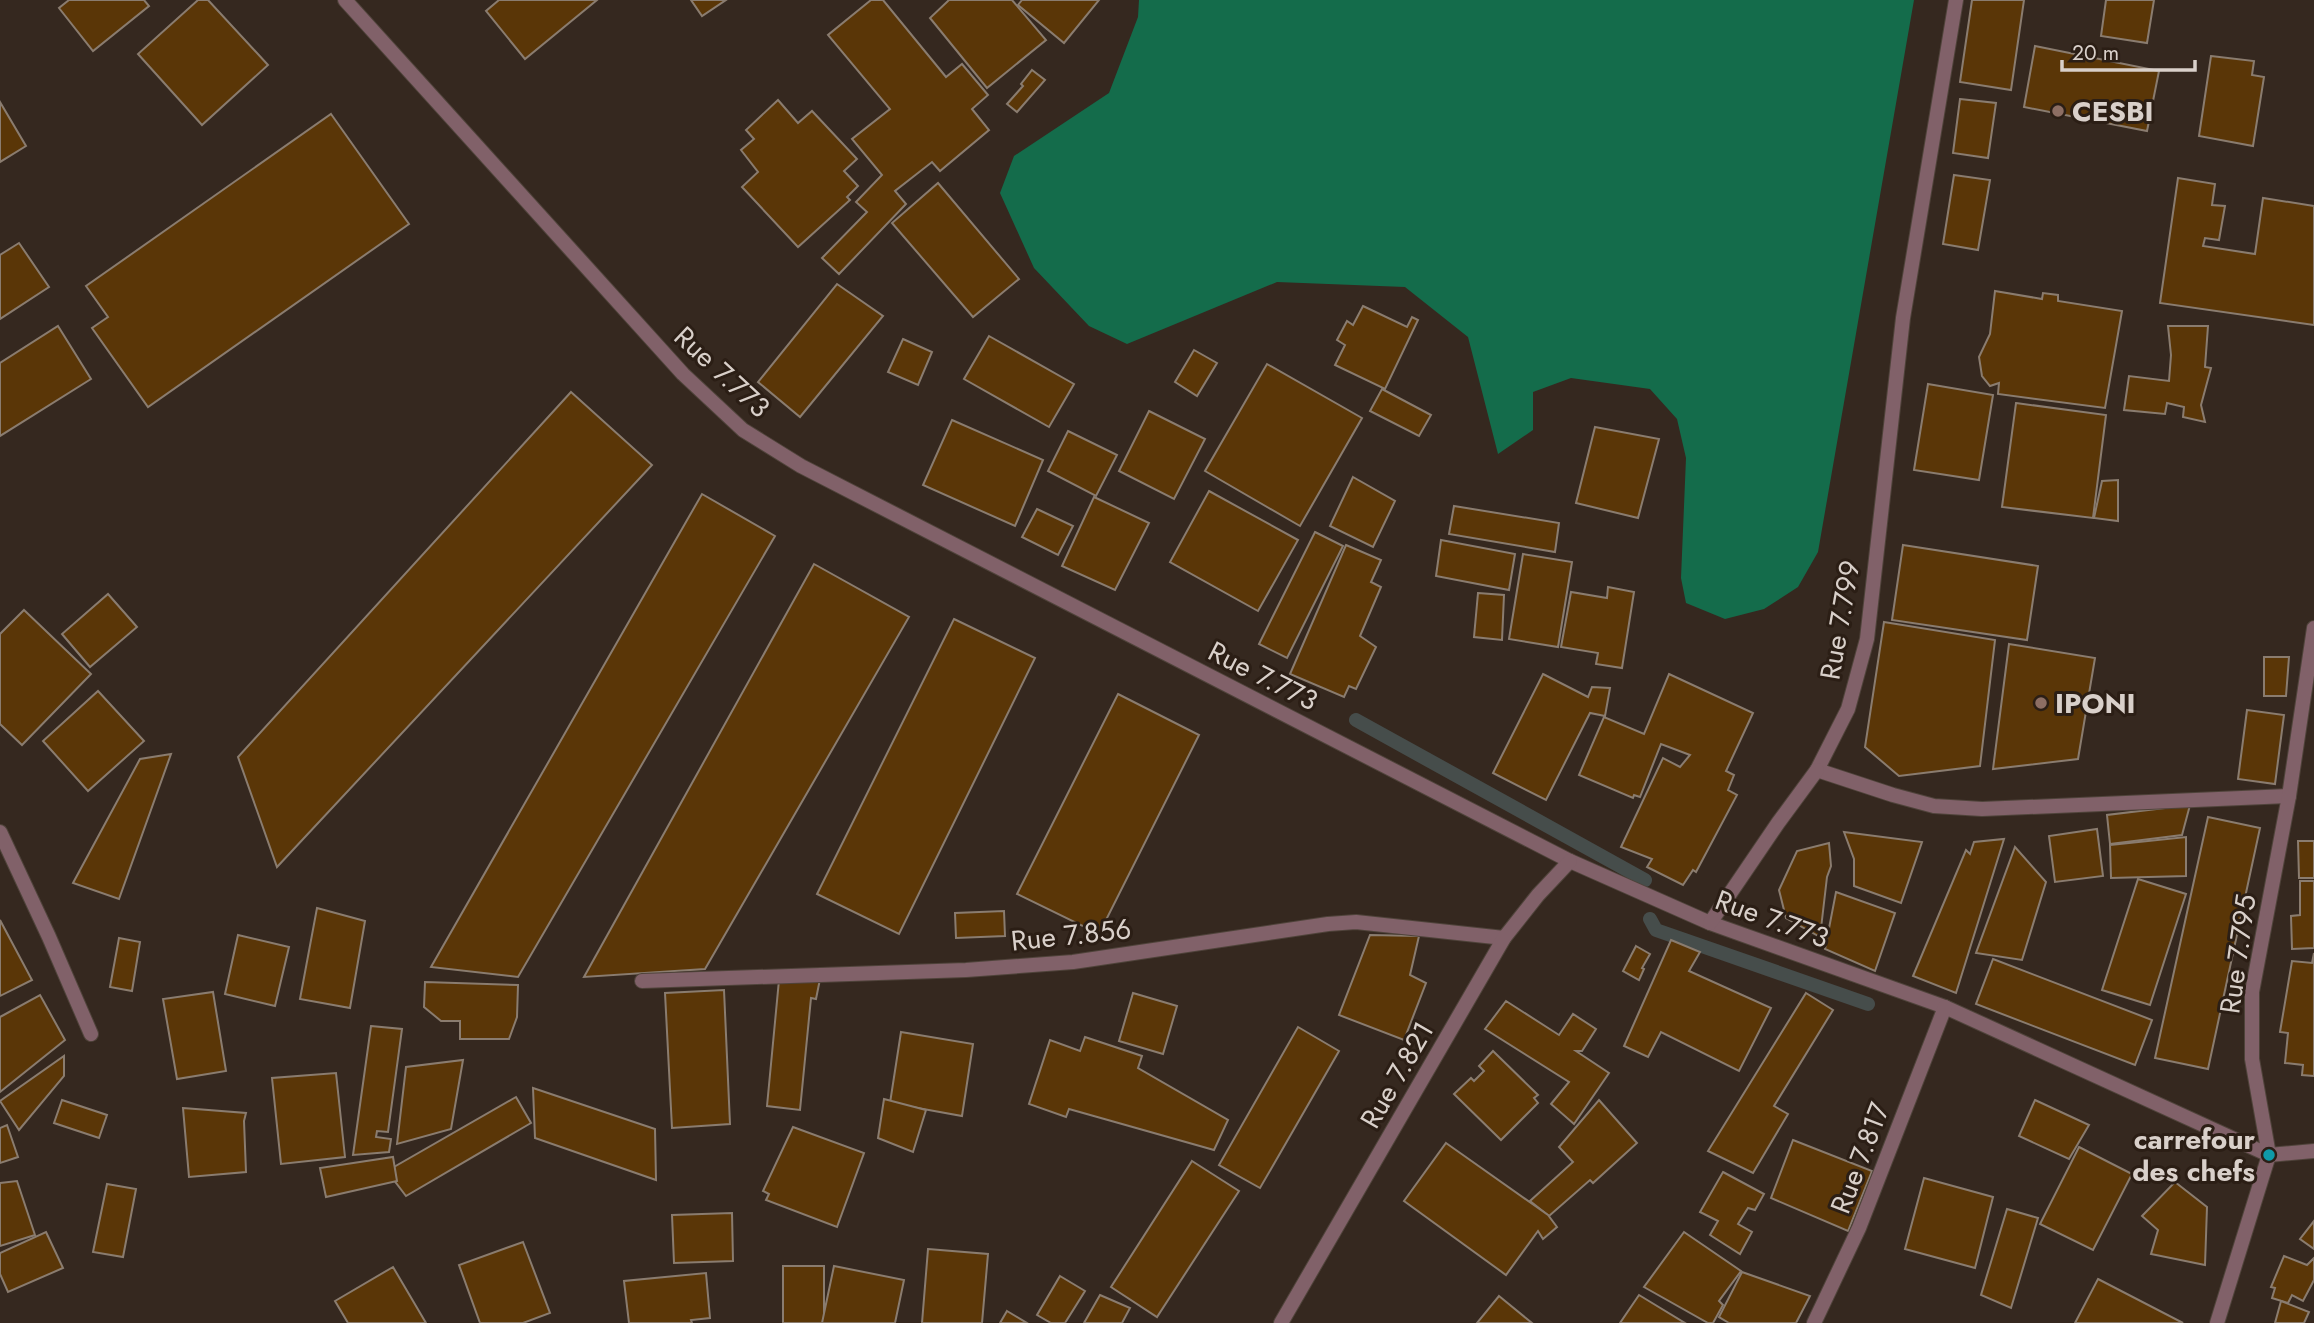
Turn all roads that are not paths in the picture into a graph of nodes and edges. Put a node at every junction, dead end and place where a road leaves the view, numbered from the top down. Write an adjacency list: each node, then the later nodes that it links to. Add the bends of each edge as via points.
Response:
1 (345, 0): 7 (street, Rue 7.773, via 683,374 743,430 801,466)
2 (1956, 0): 4 (street, Rue 7.799, via 1903,318 1867,639 1848,709)
3 (2314, 628): 5 (street, Rue 7.795)
4 (1817, 770): 5 (street, via 1934,806 1982,809); 8 (street, Rue 7.799)
5 (2289, 796): 14 (street, Rue 7.795, via 2252,992 2252,1059)
6 (0, 832): 12 (street)
7 (1570, 862): 8 (street, Rue 7.773); 9 (street, Rue 7.821)
8 (1710, 923): 11 (street, Rue 7.773)
9 (1504, 939): 10 (street, Rue 7.856, via 1356,922 1073,962); 15 (street, Rue 7.821)
10 (642, 981)
11 (1945, 1007): 14 (street, Rue 7.773); 16 (street, Rue 7.817, via 1859,1228)
12 (90, 1034)
13 (2314, 1151): 14 (street, Rue 7.773)
14 (2269, 1155): 17 (street, Rue 7.795)
15 (1281, 1323)
16 (1814, 1323)
17 (2217, 1323)

